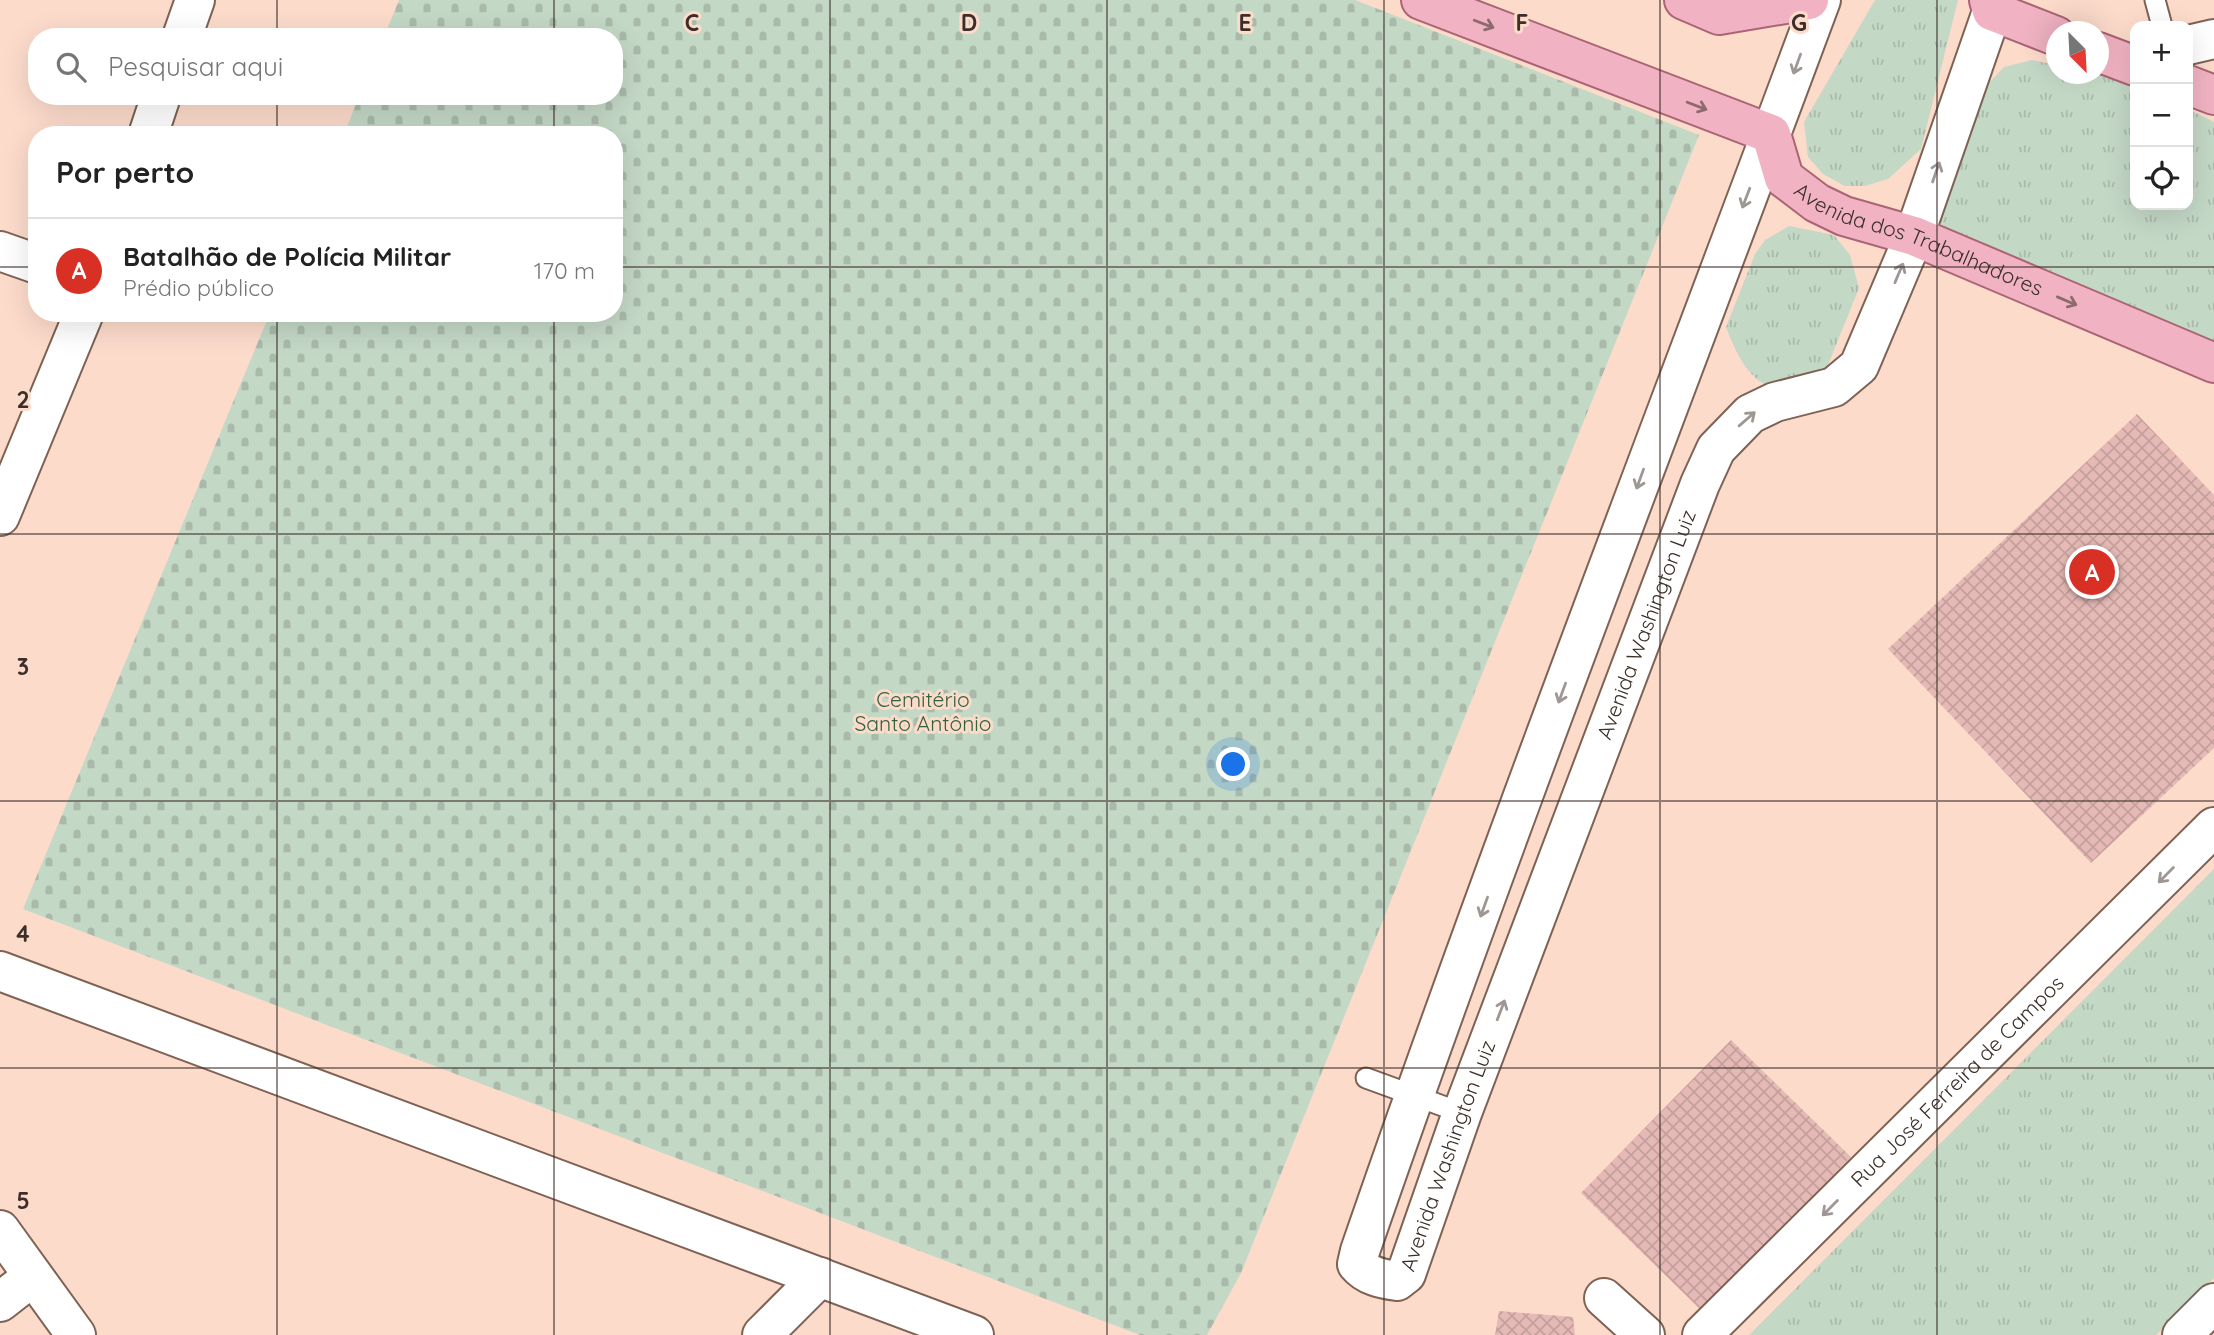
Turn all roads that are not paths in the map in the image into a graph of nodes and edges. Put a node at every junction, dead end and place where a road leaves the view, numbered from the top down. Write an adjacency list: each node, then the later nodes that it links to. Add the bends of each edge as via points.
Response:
1 (195, 0): 9 (street)
2 (1421, 0): 17 (main road, one-way to 17)
3 (1684, 0): 4 (main road, via 1719,15)
4 (1809, 0)
5 (1821, 0): 17 (street, Avenida Washington Luiz, one-way to 17)
6 (2155, 0): 8 (lane)
7 (1993, 4): 10 (main road); 18 (street, Avenida Washington Luiz, one-way to 7)
8 (2161, 21)
9 (185, 28)
10 (2046, 31)
11 (2214, 40): 12 (street)
12 (2193, 44)
13 (2193, 87): 14 (main road)
14 (2214, 95)
15 (158, 105): 16 (street)
16 (151, 126)
17 (1771, 134): 18 (main road, Avenida dos Trabalhadores, via 1784,177 1817,203 1844,216); 23 (street, Avenida Washington Luiz, one-way to 23)
18 (1914, 236): 22 (main road, Avenida dos Trabalhadores, one-way to 22); 24 (street, Avenida Washington Luiz, one-way to 18, via 1750,414 1775,402 1834,387 1859,366)
19 (0, 251): 20 (street)
20 (28, 261)
21 (80, 322): 25 (street)
22 (2214, 363)
23 (1660, 425): 24 (street); 26 (street, Avenida Washington Luiz, one-way to 26)
24 (1716, 449): 27 (street, Avenida Washington Luiz)
25 (0, 516)
26 (1531, 779): 27 (street); 31 (street, Avenida Washington Luiz, one-way to 31)
27 (1581, 797): 32 (street, Avenida Washington Luiz, one-way to 27)
28 (2214, 827): 43 (street, Rua José Ferreira de Campos, one-way to 43)
29 (0, 971): 35 (street)
30 (1366, 1078): 31 (lane)
31 (1414, 1095): 32 (lane); 32 (street, Avenida Washington Luiz, via 1357,1264 1382,1279 1397,1281 1406,1274)
32 (1462, 1113)
33 (0, 1230): 34 (street)
34 (32, 1277): 37 (street); 39 (street)
35 (820, 1278): 40 (street); 41 (street)
36 (1604, 1298): 42 (street)
37 (0, 1302)
38 (2214, 1303): 44 (street)
39 (76, 1335)
40 (762, 1335)
41 (974, 1335)
42 (1645, 1335)
43 (1702, 1335)
44 (2182, 1335)

